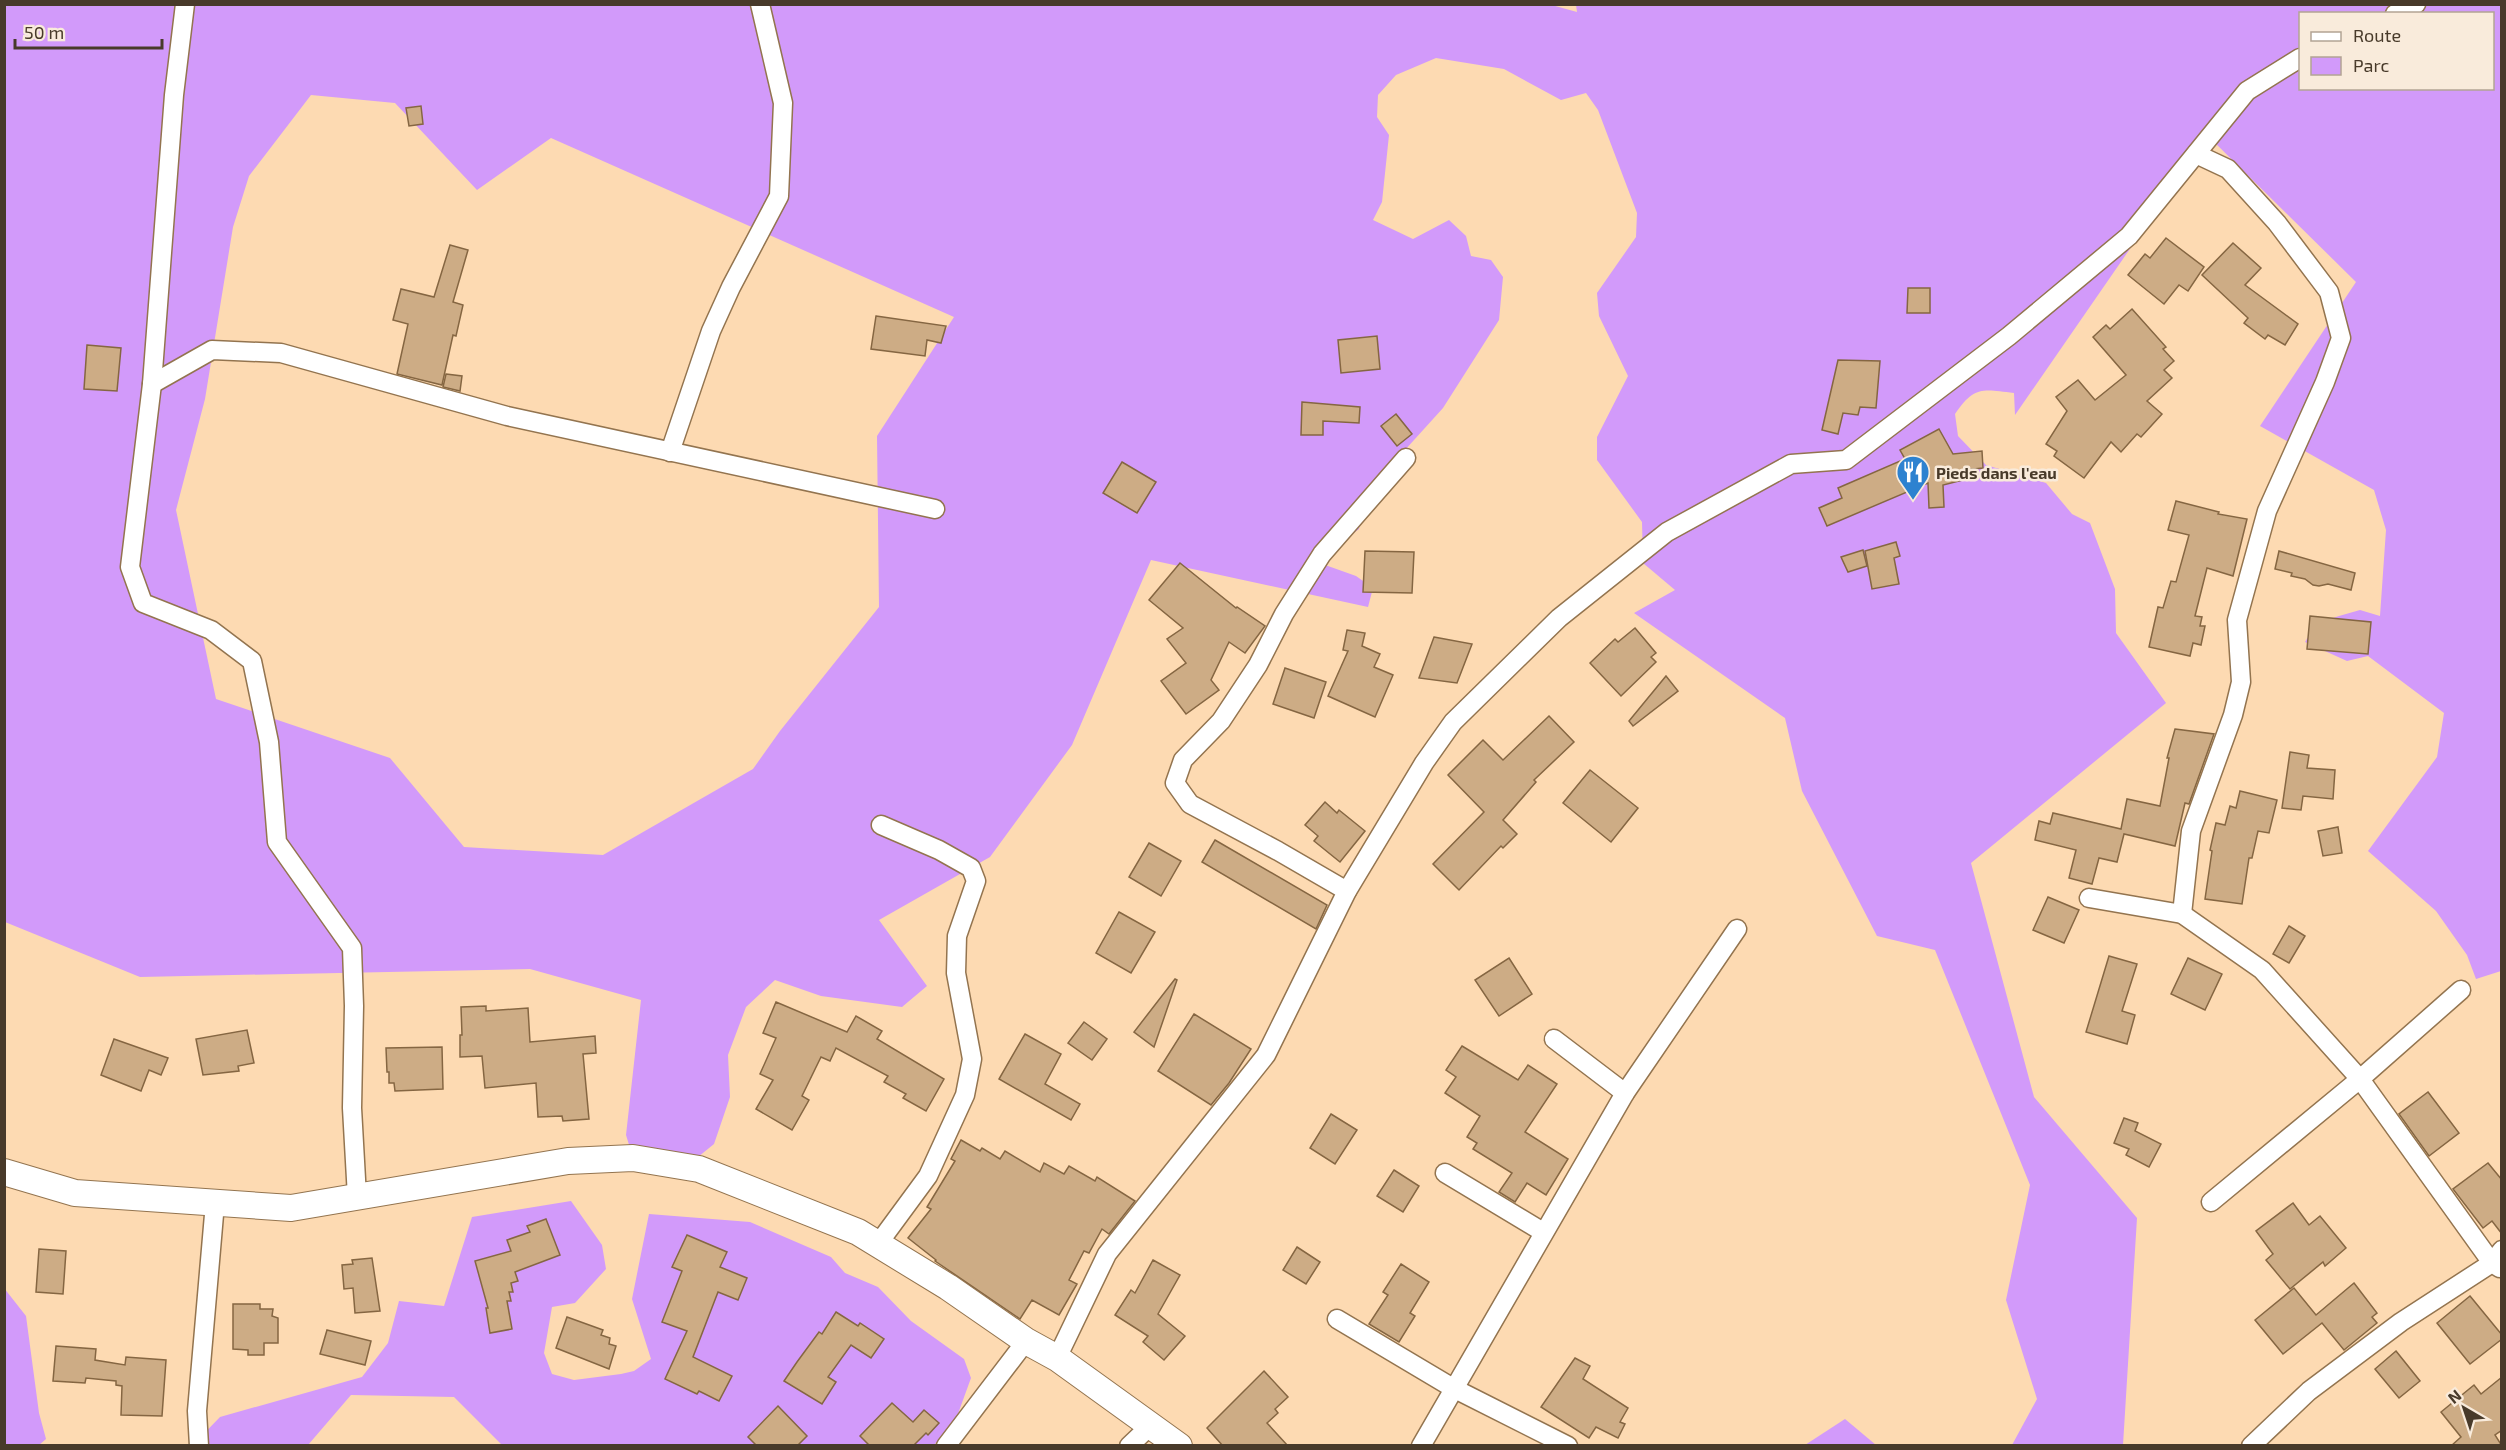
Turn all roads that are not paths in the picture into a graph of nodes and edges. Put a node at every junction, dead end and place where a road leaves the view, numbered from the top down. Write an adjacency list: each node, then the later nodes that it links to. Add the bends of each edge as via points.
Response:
1 (185, 4): 7 (street, via 174,94)
2 (760, 4): 8 (street, via 783,103 779,196 711,331)
3 (2416, 4): 4 (street)
4 (2400, 12)
5 (2299, 59): 6 (street, via 2247,91)
6 (2196, 154): 12 (street, via 2129,236 2009,336 1846,460 1791,464 1667,532 1559,618 1453,722); 14 (street, via 2228,169 2277,223 2329,292 2341,338 2264,522 2237,620 2241,682 2192,831)
7 (152, 384): 8 (street, via 212,351 280,353 507,416); 22 (street, via 130,567 143,603 211,630 252,661 269,742 277,842 352,948 352,1108)
8 (670, 452): 10 (street)
9 (1406, 458): 12 (street, via 1322,554 1258,665 1221,721 1183,760 1175,783 1190,804)
10 (935, 509)
11 (881, 825): 26 (street, via 971,868 976,881 957,936 956,973 972,1059 965,1095 928,1176)
12 (1347, 891): 30 (street, via 1266,1056 1107,1254)
13 (2089, 898): 14 (street)
14 (2182, 914): 18 (street, via 2262,970)
15 (1737, 928): 19 (street)
16 (2461, 990): 18 (street)
17 (1554, 1039): 19 (street)
18 (2360, 1080): 23 (street); 27 (street)
19 (1625, 1093): 25 (street)
20 (4, 1172): 24 (main road, via 75,1193)
21 (1445, 1173): 25 (street)
22 (357, 1197): 24 (main road, via 291,1208); 26 (main road, via 568,1161 633,1158 699,1169 858,1232)
23 (2211, 1202)
24 (214, 1203): 33 (street, via 197,1411)
25 (1543, 1232): 31 (street)
26 (878, 1244): 29 (main road)
27 (2498, 1260): 39 (street, via 2401,1322 2309,1391)
28 (1337, 1319): 31 (street)
29 (1026, 1341): 30 (main road); 34 (street)
30 (1057, 1358): 32 (main road)
31 (1453, 1388): 37 (street); 38 (street)
32 (1150, 1426): 35 (street); 36 (main road)
33 (199, 1446)
34 (946, 1446)
35 (1129, 1446)
36 (1179, 1446)
37 (1421, 1446)
38 (1568, 1446)
39 (2251, 1446)

